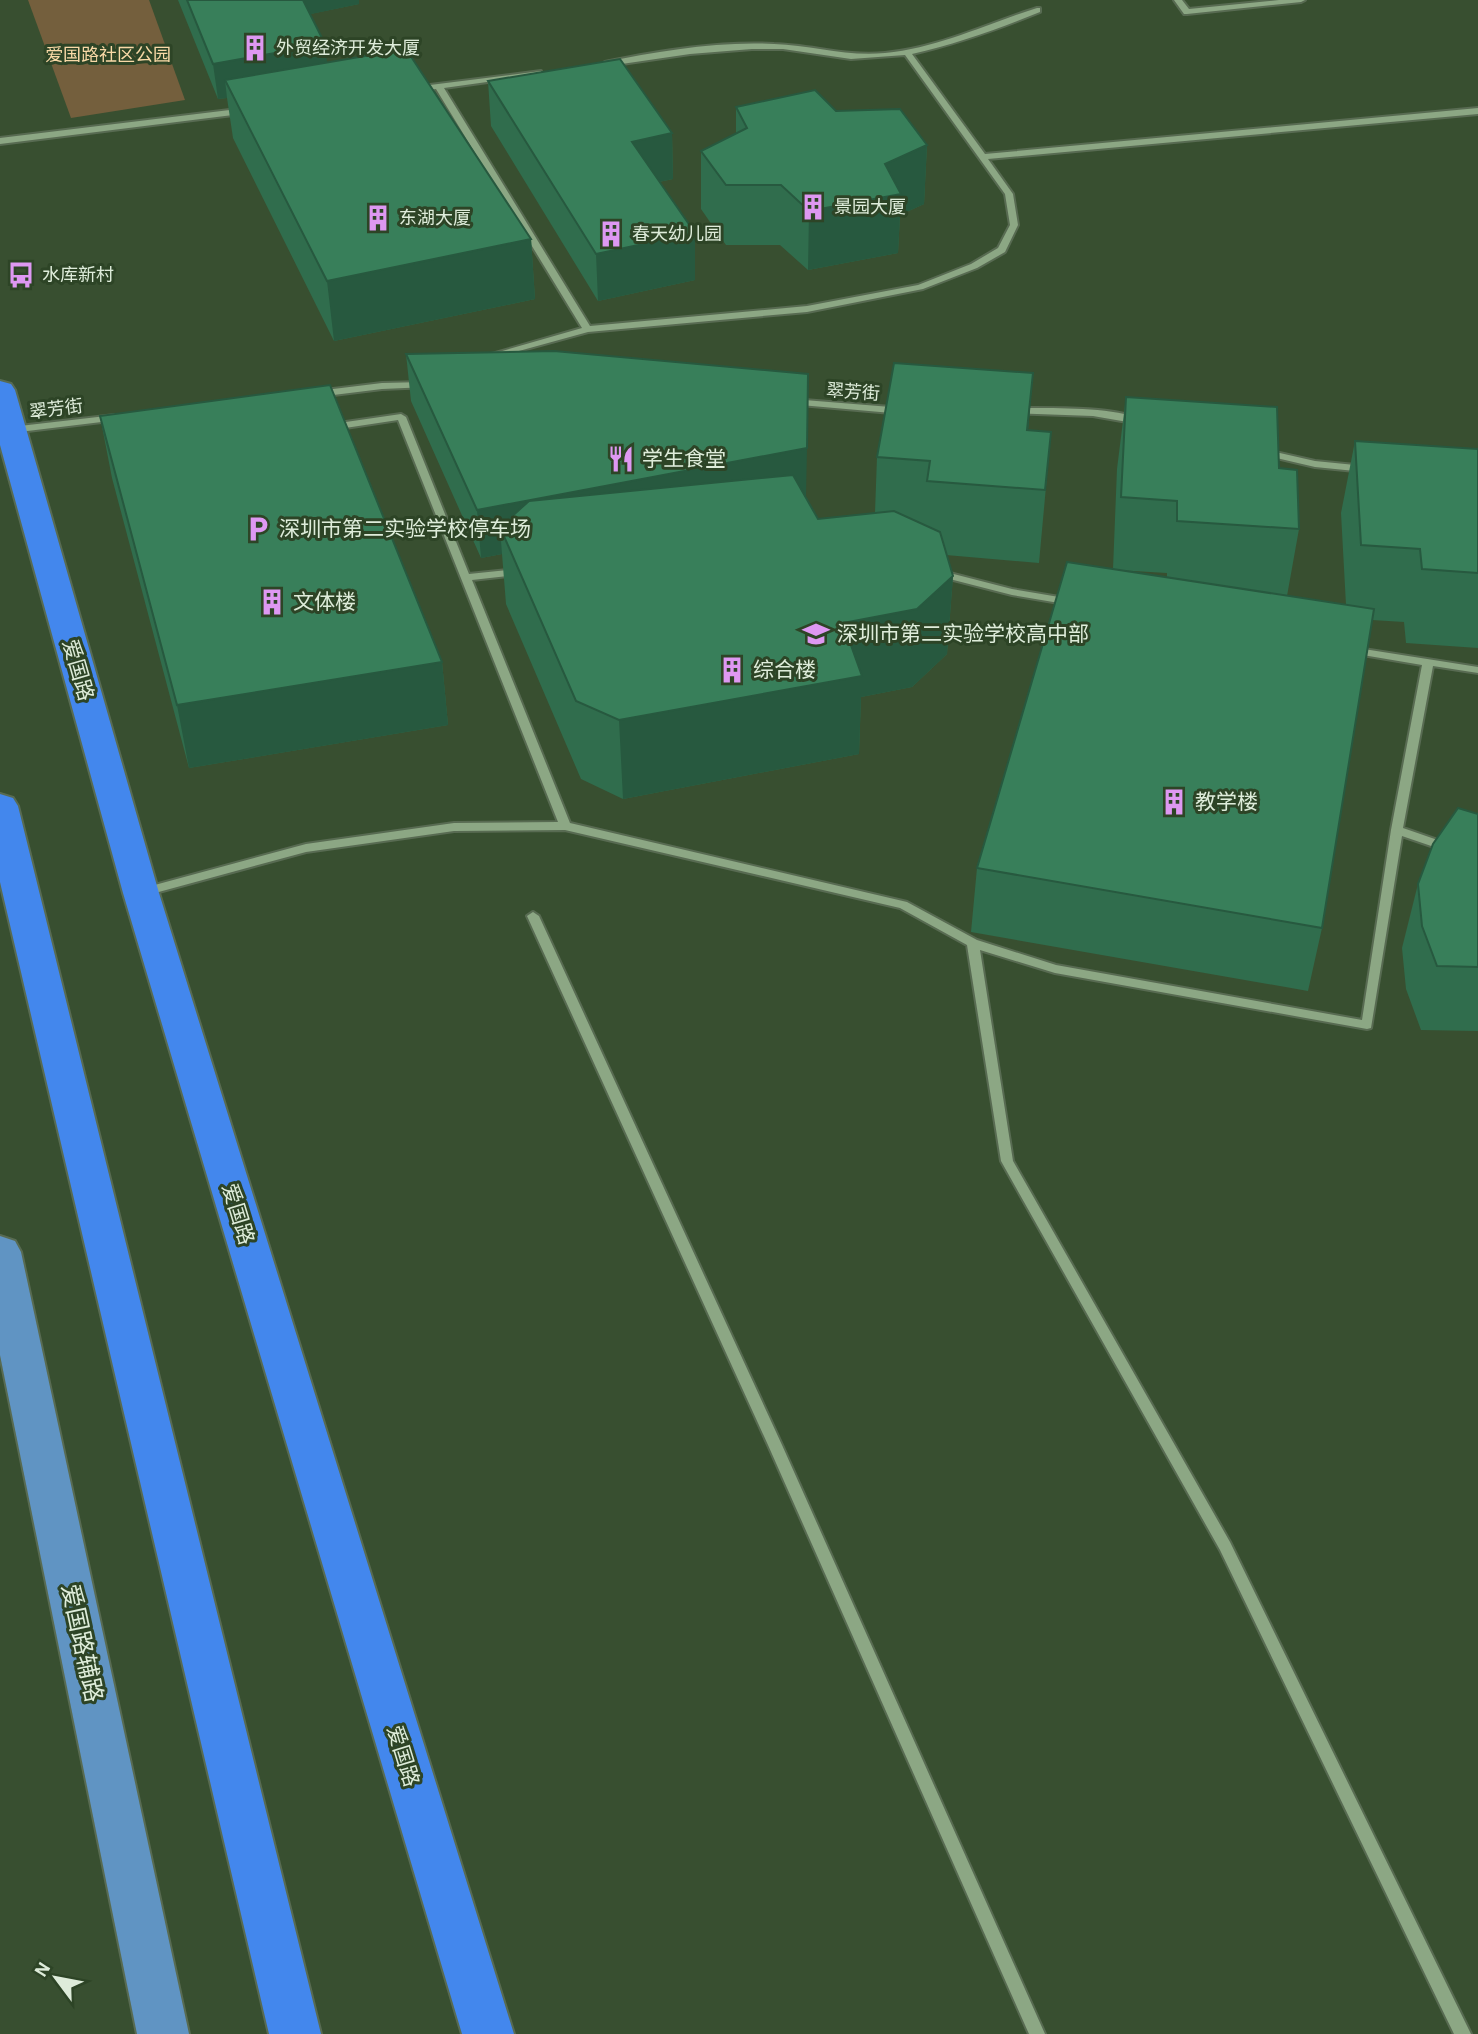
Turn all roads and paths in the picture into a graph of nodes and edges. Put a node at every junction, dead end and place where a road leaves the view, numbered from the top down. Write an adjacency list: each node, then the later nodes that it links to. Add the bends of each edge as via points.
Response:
1 (1178, 0): 2 (street, via 1186,12)
2 (1301, 0)
3 (1037, 10): 4 (street, via 993,28)
4 (907, 52): 5 (street, via 862,57 773,46); 12 (street)
5 (592, 66)
6 (554, 71): 7 (street)
7 (439, 86): 8 (street); 13 (lane)
8 (412, 90)
9 (261, 109): 11 (street)
10 (1478, 111): 12 (street)
11 (0, 141)
12 (983, 157): 13 (street, via 1009,194 1014,225 1002,250 974,266 920,287 807,309)
13 (587, 329): 14 (street)
14 (485, 357)
15 (421, 375): 17 (street)
16 (435, 384): 17 (street)
17 (382, 386): 19 (street)
18 (0, 390): 26 (highway, 爱国路)
19 (300, 396)
20 (776, 400): 21 (street, 翠芳街)
21 (908, 411)
22 (1003, 411): 24 (street, via 1116,415)
23 (121, 417): 26 (street, 翠芳街)
24 (1151, 424)
25 (320, 429): 31 (street, via 401,417)
26 (11, 430): 40 (highway, 爱国路)
27 (1250, 449): 28 (street, via 1315,464)
28 (1383, 471)
29 (535, 570): 31 (street)
30 (932, 571): 32 (street, via 1012,592)
31 (466, 578): 37 (street)
32 (1079, 603)
33 (1334, 647): 34 (street)
34 (1428, 663): 35 (street); 38 (street)
35 (1478, 670)
36 (0, 806): 45 (highway)
37 (565, 826): 40 (street, via 454,827 306,848); 42 (street, via 902,905)
38 (1397, 831): 39 (street); 42 (street, via 1367,1025 1055,969)
39 (1478, 858)
40 (141, 893): 46 (highway, 爱国路)
41 (533, 916): 47 (street)
42 (973, 943): 48 (street, via 1007,1161 1225,1546)
43 (0, 1252): 44 (main road, 爱国路辅路)
44 (163, 2034)
45 (295, 2034)
46 (488, 2034)
47 (1037, 2034)
48 (1463, 2034)

